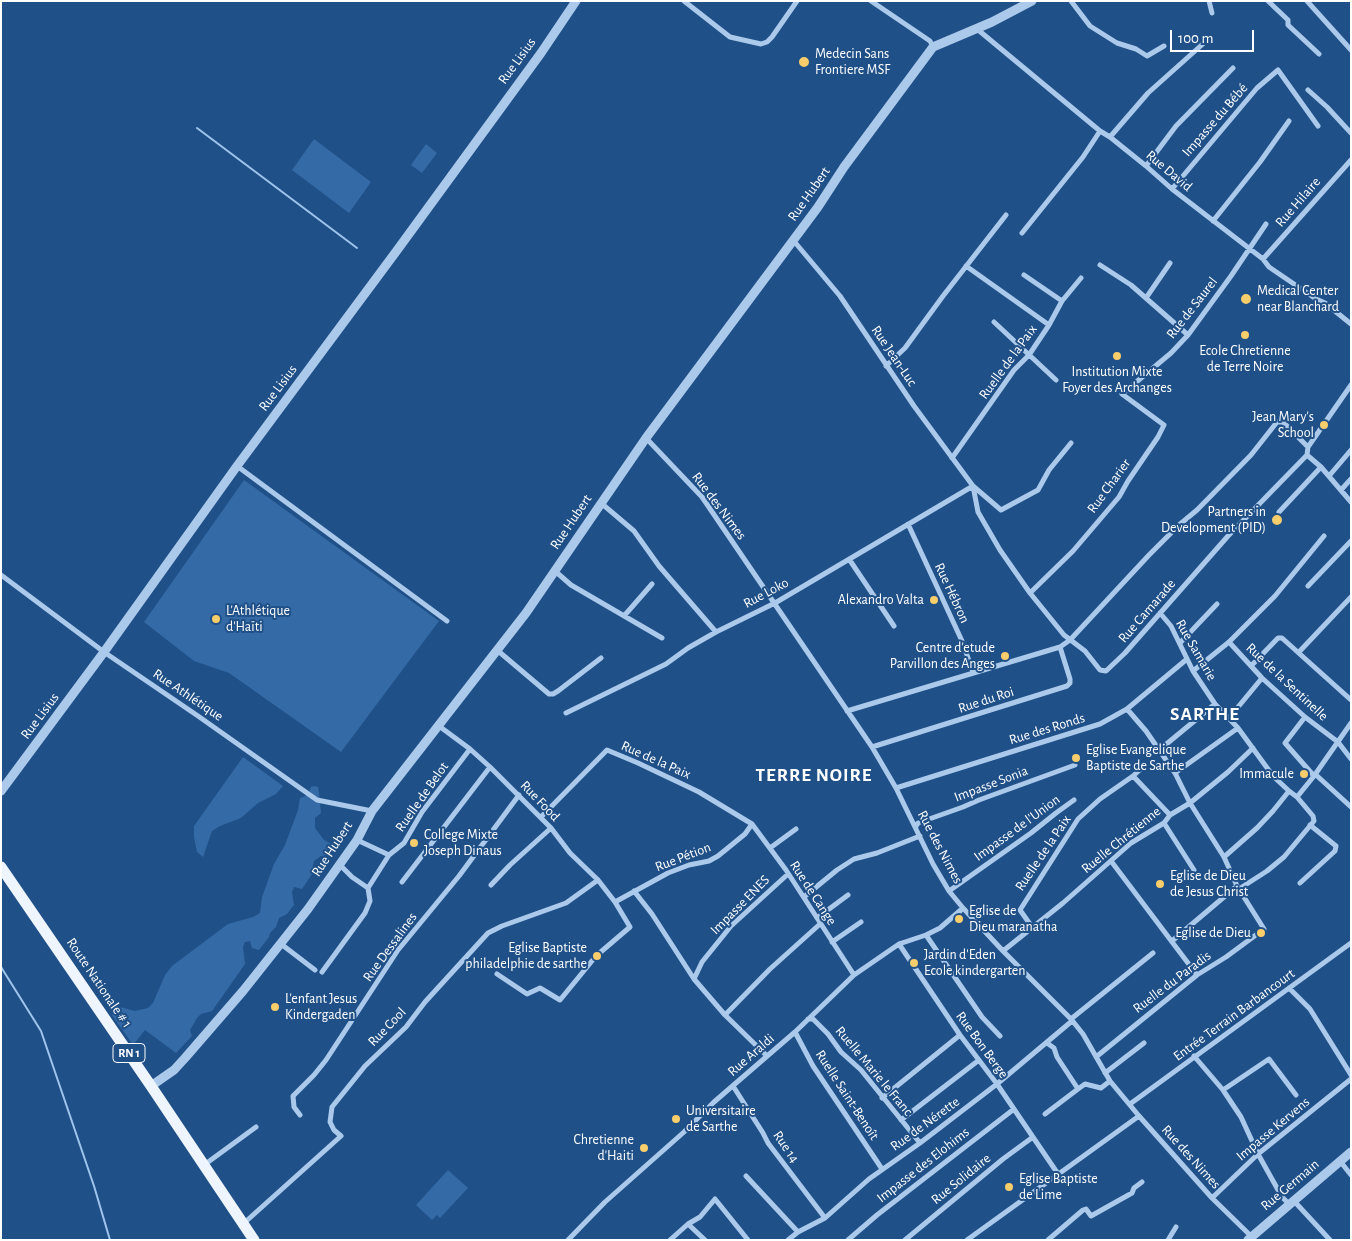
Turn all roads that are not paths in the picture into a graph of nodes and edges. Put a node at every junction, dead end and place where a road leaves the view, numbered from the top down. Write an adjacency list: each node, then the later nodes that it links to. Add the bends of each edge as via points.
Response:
1 (576, 1): 56 (street, Rue Lisius)
2 (684, 1): 3 (street, via 730,36 761,44 772,37)
3 (797, 1)
4 (871, 1): 14 (street, via 930,41)
5 (1032, 1): 11 (street)
6 (1071, 1): 13 (street, via 1090,26 1117,43 1147,56)
7 (1209, 1): 10 (street)
8 (1268, 1): 16 (street)
9 (1307, 1): 15 (street)
10 (1212, 13)
11 (977, 29): 14 (street); 21 (street, Rue David)
12 (1205, 42): 23 (street, via 1148,93)
13 (1164, 46)
14 (933, 48): 31 (street, Rue Hubert)
15 (1351, 50)
16 (1319, 54)
17 (1233, 68): 25 (street, via 1176,126)
18 (1308, 90): 22 (street)
19 (1289, 121): 28 (street)
20 (1318, 126): 26 (street, Impasse du Bébé, via 1278,70 1257,88)
21 (1100, 131): 23 (street, Rue David); 30 (street)
22 (1351, 133)
23 (1110, 137): 25 (street, Rue David)
24 (1351, 160): 33 (street, Rue Hilaire)
25 (1146, 166): 26 (street, Rue David)
26 (1172, 189): 28 (street, Rue David)
27 (1006, 215): 36 (street)
28 (1213, 221): 32 (street, Rue David)
29 (1266, 224): 32 (street, Rue de Saurel)
30 (1022, 232)
31 (793, 240): 46 (street, Rue Jean-Luc, via 840,296); 50 (street, Rue Hubert)
32 (1250, 249): 33 (street, Rue David); 44 (street, Rue de Saurel)
33 (1263, 259): 42 (street, Rue David)
34 (1170, 263): 39 (street)
35 (1100, 265): 39 (street)
36 (966, 266): 43 (street); 46 (street, via 906,348)
37 (1024, 275): 40 (street)
38 (1081, 278): 40 (street, Ruelle de la Paix)
39 (1146, 298): 44 (street)
40 (1062, 301): 43 (street, Ruelle de la Paix)
41 (994, 322): 45 (street)
42 (1351, 324)
43 (1049, 325): 45 (street, Ruelle de la Paix)
44 (1188, 335): 49 (street, Rue de Saurel)
45 (1029, 355): 47 (street); 55 (street, Ruelle de la Paix, via 1014,370)
46 (886, 366): 55 (street, Rue Jean-Luc)
47 (1056, 380)
48 (1351, 384): 52 (street)
49 (1122, 394): 73 (street, Rue Charier, via 1164,425 1119,497)
50 (646, 438): 63 (street, Rue Hubert); 75 (street, Rue des Nimes, via 702,497)
51 (1071, 443): 60 (street, via 1038,490 1001,510)
52 (1308, 447): 54 (street); 83 (street, via 1283,422 1278,422 1251,456 1178,525)
53 (1351, 450): 58 (street)
54 (1307, 455): 57 (street); 77 (street, Rue Camarade, via 1228,536)
55 (952, 458): 60 (street, Rue Jean-Luc)
56 (237, 466): 79 (street); 88 (street, Rue Lisius)
57 (1321, 466): 58 (street); 64 (street)
58 (1329, 476): 61 (street)
59 (1351, 479): 61 (street)
60 (973, 486): 65 (street, Rue Loko); 73 (street, Rue Camarade, via 978,512)
61 (1341, 490): 62 (street)
62 (1351, 502)
63 (601, 503): 69 (street, Rue Hubert); 81 (street, via 634,531 659,566)
64 (1279, 512)
65 (908, 524): 68 (street, Rue Loko); 94 (street, Rue Hébron)
66 (1324, 536): 84 (street, via 1275,596)
67 (1351, 541): 72 (street)
68 (849, 559): 75 (street, Rue Loko); 80 (street)
69 (555, 571): 78 (street, via 571,585); 87 (street, Rue Hubert)
70 (1, 575): 88 (street, Rue Athlétique)
71 (652, 584): 78 (street)
72 (1308, 586)
73 (1030, 594): 83 (street, Rue Camarade)
74 (1351, 598): 89 (street)
75 (775, 603): 81 (street, Rue Loko); 99 (street, Rue des Nimes)
76 (1217, 604): 85 (street)
77 (1160, 613): 83 (street, Rue Camarade, via 1106,671 1100,670 1085,651); 85 (street, Rue Samarie)
78 (624, 616): 82 (street)
79 (446, 621)
80 (894, 626)
81 (716, 632): 100 (street, Rue Loko, via 666,664)
82 (662, 638)
83 (1070, 640): 86 (street)
84 (1229, 642): 92 (street, Rue de la Sentinelle); 93 (street)
85 (1180, 643): 91 (street, Rue Samarie)
86 (1060, 647): 94 (street); 107 (street, Rue du Roi, via 1070,679 1067,686)
87 (497, 650): 90 (street, via 549,694 558,691); 104 (street, Rue Hubert)
88 (104, 652): 119 (street, Rue Lisius); 126 (street, Rue Athlétique, via 318,800)
89 (1299, 652): 92 (street, via 1280,638); 96 (street)
90 (601, 658)
91 (1187, 660): 93 (street, Rue Samarie); 98 (street, Rue des Ronds)
92 (1251, 666): 95 (street, Rue de la Sentinelle)
93 (1194, 671): 97 (street, Rue Samarie)
94 (973, 672): 99 (street)
95 (1262, 678): 101 (street, Rue de la Sentinelle); 102 (street)
96 (1351, 700)
97 (1215, 704): 102 (street, Rue Samarie); 110 (street)
98 (1127, 709): 110 (street); 118 (street, Rue des Ronds, via 1091,727)
99 (847, 710): 107 (street, Rue des Nimes)
100 (566, 713)
101 (1306, 717): 106 (street, Rue de la Sentinelle); 116 (street, via 1285,743)
102 (1229, 718): 105 (street, Rue Samarie)
103 (1351, 723): 106 (street)
104 (438, 726): 109 (street, Rue Food); 126 (street, Rue Hubert)
105 (1238, 728): 108 (street, Rue Samarie); 115 (street)
106 (1338, 742): 111 (street, Rue de la Sentinelle); 116 (street)
107 (872, 747): 118 (street, Rue des Nimes)
108 (1253, 748): 120 (street, Rue Samarie, via 1273,776); 124 (street, Ruelle Chrétienne)
109 (470, 749): 114 (street, Rue Food); 138 (street, Ruelle de Belot, via 422,812 404,843)
110 (1158, 751): 115 (street)
111 (1351, 759)
112 (1075, 765): 132 (street, Impasse Sonia)
113 (1144, 766): 117 (street)
114 (490, 767): 121 (street, Rue Food); 146 (street)
115 (1174, 773): 124 (street)
116 (1315, 775): 122 (street); 125 (street)
117 (1133, 776): 127 (street); 160 (street, Ruelle de la Paix, via 1100,799 1078,819 1067,835 1020,910)
118 (896, 788): 132 (street, Rue des Nimes)
119 (1, 791)
120 (1289, 791): 122 (street, Rue Samarie); 139 (street, via 1262,822)
121 (519, 795): 128 (street, Rue Food); 201 (street, Rue Dessalines, via 459,876 398,950 326,1060 293,1096 294,1107)
122 (1297, 797): 131 (street, Rue Samarie, via 1313,816 1314,821)
123 (1074, 800): 152 (street, Impasse de l'Union)
124 (1190, 803): 127 (street, Ruelle Chrétienne); 139 (street)
125 (1351, 808)
126 (372, 811): 136 (street, Rue Hubert)
127 (1170, 815): 129 (street, Ruelle Chrétienne)
128 (540, 817): 130 (street, Rue de la Paix, via 606,750 699,792); 133 (street, Rue Food)
129 (1164, 823): 140 (street, Ruelle Chrétienne, via 1131,843); 143 (street)
130 (752, 824): 137 (street, Rue de Cange); 151 (street, Rue Pétion, via 718,856 668,873)
131 (1310, 825): 147 (street, via 1336,846); 150 (street, via 1284,857)
132 (916, 826): 135 (street, Rue des Nimes)
133 (551, 828): 145 (street, Rue Food, via 570,853); 148 (street)
134 (796, 829): 137 (street)
135 (920, 836): 152 (street, Rue des Nimes); 154 (street, via 854,859)
136 (357, 840): 138 (street); 141 (street, Rue Hubert)
137 (770, 848): 144 (street, Rue de Cange)
138 (390, 855): 149 (street, Ruelle de Belot)
139 (1224, 857): 150 (street)
140 (1111, 861): 160 (street, Ruelle Chrétienne); 162 (street)
141 (340, 865): 149 (street); 165 (street, Rue Hubert)
142 (1, 868): 192 (main road, Route Nationale # 1 / RN 1)
143 (1194, 870)
144 (788, 874): 154 (street, Rue de Cange); 174 (street, Impasse ENES, via 731,926 702,962)
145 (598, 880): 155 (street, Rue Food); 219 (street, Rue Cool, via 566,903 488,933 406,1027 365,1066 332,1108 330,1122 341,1136)
146 (402, 882)
147 (1300, 883)
148 (491, 885)
149 (368, 888): 170 (street, Ruelle de Belot, via 370,901 365,913)
150 (1238, 888): 162 (street); 173 (street, Ruelle du Paradis, via 1264,929)
151 (634, 891): 155 (street, Rue Pétion); 174 (street)
152 (949, 891): 156 (street, Rue des Nimes)
153 (848, 895): 157 (street)
154 (804, 897): 157 (street, Rue de Cange)
155 (615, 902): 171 (street, Rue Food, via 630,927 596,956 560,1000 540,988 527,994)
156 (963, 908): 161 (street, Rue Araldi, via 940,928); 167 (street, Rue des Nimes)
157 (817, 918): 159 (street, Rue de Cange)
158 (861, 922): 163 (street)
159 (820, 924): 163 (street, Rue de Cange); 176 (street)
160 (1032, 927): 167 (street, Ruelle Chrétienne)
161 (926, 935): 166 (street, Rue Araldi); 181 (street, via 982,1017)
162 (1172, 940): 173 (street)
163 (832, 942): 172 (street, Rue de Cange)
164 (1351, 943): 175 (street, Entrée Terrain Barbancourt)
165 (282, 944): 169 (street); 192 (street, Rue Hubert, via 185,1058)
166 (899, 944): 172 (street, Rue Araldi); 180 (street, Rue Bon Berge)
167 (1003, 951): 178 (street, Rue des Nimes)
168 (1153, 954): 178 (street, Rue de Nérette)
169 (315, 970)
170 (322, 972)
171 (497, 974)
172 (854, 975): 177 (street, Rue Araldi)
173 (1197, 975): 186 (street, Ruelle du Paradis)
174 (694, 979): 176 (street)
175 (1289, 988): 185 (street, Entrée Terrain Barbancourt); 189 (street, via 1310,1010)
176 (725, 1015): 184 (street)
177 (808, 1019): 179 (street, Rue Araldi); 197 (street, Ruelle Marie le Franc, via 813,1019 828,1034)
178 (1072, 1020): 182 (street, Rue de Nérette); 186 (street, Rue des Nimes)
179 (795, 1032): 184 (street, Rue Araldi); 211 (street, Ruelle Saint-Benoît, via 813,1066)
180 (960, 1035): 187 (street, Rue Bon Berge); 197 (street)
181 (1000, 1036)
182 (1047, 1043): 191 (street, Rue de Nérette); 194 (street, via 1054,1048)
183 (1144, 1043): 188 (street)
184 (767, 1056): 193 (street, Rue Araldi)
185 (1194, 1056): 195 (street); 198 (street, Entrée Terrain Barbancourt)
186 (1096, 1057): 188 (street, Rue des Nimes)
187 (979, 1060): 191 (street, Rue Bon Berge); 203 (street)
188 (1105, 1073): 190 (street, Rue des Nimes)
189 (1351, 1077): 208 (street, Impasse Kervens)
190 (1110, 1081): 194 (street, via 1101,1088 1085,1084); 198 (street, Rue des Nimes)
191 (997, 1084): 199 (street, Rue Bon Berge); 206 (street, Rue de Nérette)
192 (152, 1086): 210 (main road, Route Nationale # 1 / RN 1)
193 (733, 1086): 218 (street, Rue 14, via 768,1143); 225 (street, Rue Araldi, via 605,1202)
194 (1078, 1089): 200 (street)
195 (1223, 1090): 196 (street, via 1269,1059); 208 (street, via 1241,1117)
196 (1296, 1095)
197 (882, 1098): 203 (street, Ruelle Marie le Franc)
198 (1130, 1104): 202 (street, Rue des Nimes)
199 (1014, 1109): 205 (street, Rue Bon Berge); 230 (street, Impasse des Elohims)
200 (1045, 1114)
201 (300, 1115)
202 (1139, 1116): 212 (street); 216 (street, Rue des Nimes)
203 (901, 1120): 206 (street, Ruelle Marie le Franc)
204 (256, 1127): 210 (street)
205 (1033, 1137): 212 (street, Rue Bon Berge); 231 (street, Rue Solidaire)
206 (920, 1143): 211 (street, Rue de Nérette)
207 (1351, 1152): 209 (street, Rue Germain)
208 (1258, 1154): 216 (street, Impasse Kervens); 217 (street, via 1282,1197)
209 (1340, 1161): 213 (street); 217 (street, Rue Germain)
210 (204, 1164): 219 (main road, Route Nationale # 1 / RN 1)
211 (882, 1169): 218 (street, Rue de Nérette)
212 (1058, 1174): 232 (street)
213 (1351, 1175)
214 (746, 1176): 222 (street)
215 (1142, 1182): 233 (street, via 1132,1193 1091,1216 1084,1210)
216 (1212, 1198): 223 (street, Rue des Nimes)
217 (1291, 1202): 223 (street, Rue Germain); 235 (street)
218 (824, 1218): 222 (street, Rue de Nérette)
219 (243, 1224): 224 (main road, Route Nationale # 1 / RN 1)
220 (688, 1224): 226 (street); 227 (street); 228 (street, via 700,1217 715,1200)
221 (1176, 1227): 234 (street)
222 (798, 1232): 229 (street, Rue de Nérette)
223 (1251, 1239)
224 (254, 1240)
225 (568, 1240)
226 (670, 1240)
227 (705, 1240)
228 (748, 1240)
229 (788, 1240)
230 (848, 1240)
231 (905, 1240)
232 (967, 1240)
233 (1048, 1240)
234 (1168, 1240)
235 (1330, 1240)

